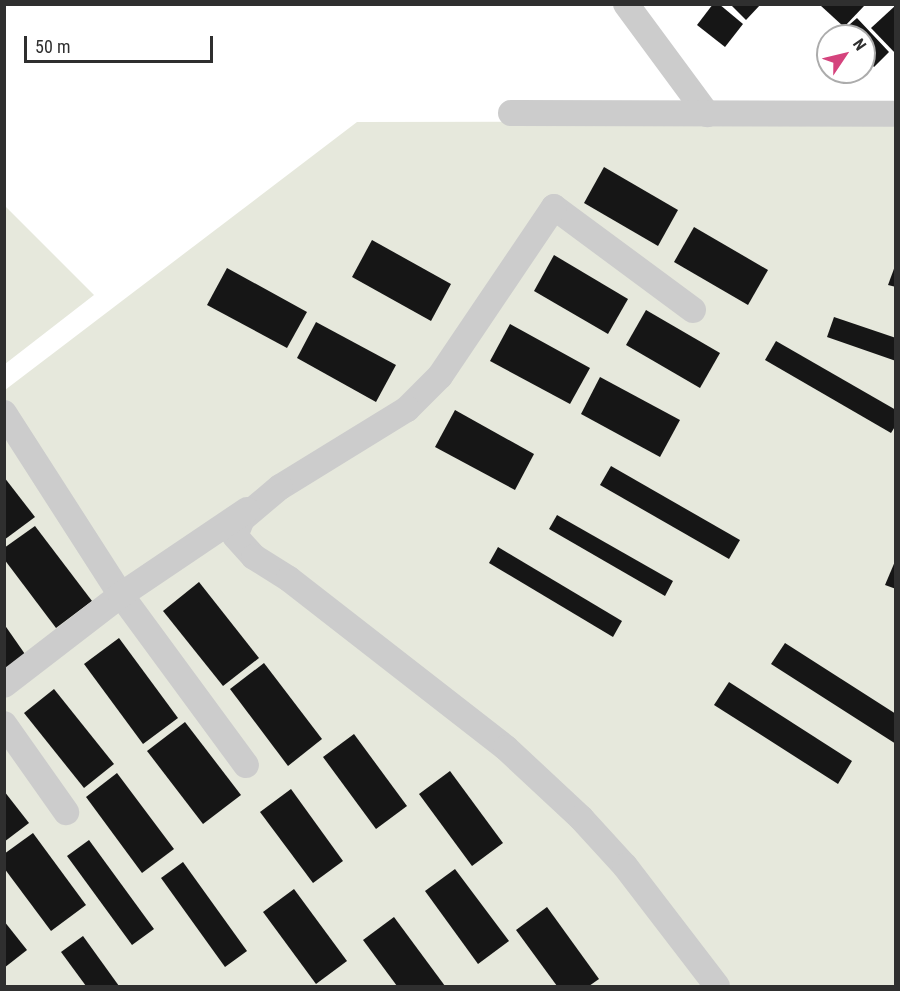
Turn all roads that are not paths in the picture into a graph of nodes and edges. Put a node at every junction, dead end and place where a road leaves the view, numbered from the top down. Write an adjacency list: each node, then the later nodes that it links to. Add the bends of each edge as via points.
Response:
1 (626, 4): 3 (street)
2 (512, 112): 3 (street)
3 (707, 114): 4 (street)
4 (896, 114)
5 (693, 310): 7 (street, via 554,207 440,376 407,409)
6 (4, 412): 8 (street)
7 (280, 487): 8 (street); 13 (street, via 242,519 235,536 254,557 289,579 506,748 581,818 625,866)
8 (121, 595): 9 (street); 11 (street)
9 (4, 685)
10 (4, 724): 12 (street)
11 (246, 765)
12 (66, 812)
13 (717, 987)

